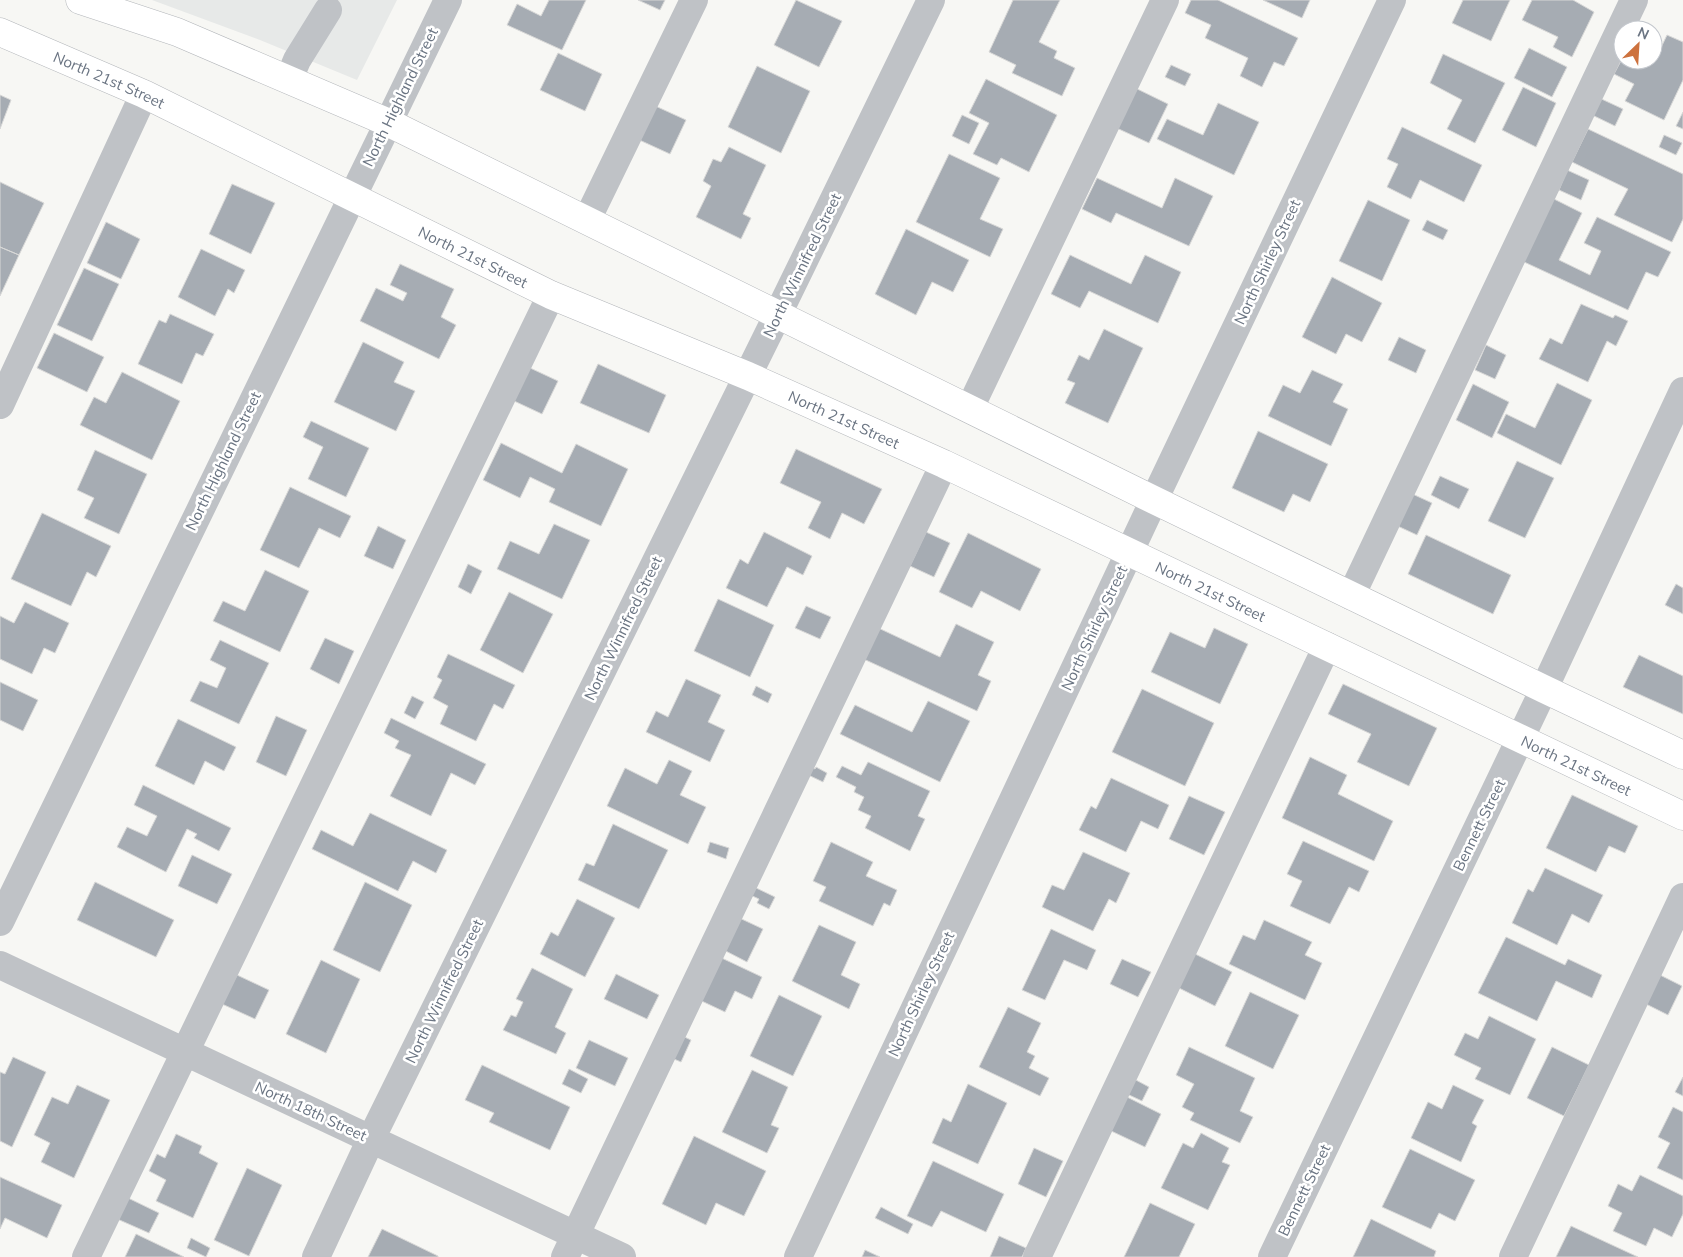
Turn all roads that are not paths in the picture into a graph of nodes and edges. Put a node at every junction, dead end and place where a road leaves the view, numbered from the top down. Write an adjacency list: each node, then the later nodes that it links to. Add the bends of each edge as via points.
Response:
1 (80, 0): 10 (main road, via 177,32)
2 (448, 0): 12 (street, North Highland Street)
3 (694, 0): 14 (street)
4 (931, 0): 16 (street, North Winnifred Street)
5 (1165, 0): 20 (street)
6 (1392, 0): 22 (street, North Shirley Street)
7 (1634, 0): 24 (street)
8 (328, 10): 10 (street)
9 (0, 32): 11 (main road, North 21st Street)
10 (289, 79): 12 (main road)
11 (144, 94): 13 (main road, North 21st Street); 19 (street)
12 (387, 122): 13 (street, North Highland Street); 14 (main road)
13 (352, 196): 15 (main road, North 21st Street); 31 (street, North Highland Street)
14 (587, 220): 16 (main road)
15 (551, 295): 17 (main road, North 21st Street); 33 (street)
16 (778, 314): 17 (street, North Winnifred Street); 20 (main road)
17 (748, 376): 21 (main road, North 21st Street); 34 (street, North Winnifred Street)
18 (1683, 391): 26 (street, Bennett Street)
19 (0, 405)
20 (970, 408): 22 (main road)
21 (944, 464): 23 (main road, North 21st Street); 35 (street)
22 (1154, 500): 23 (street, North Shirley Street); 24 (main road)
23 (1130, 552): 25 (main road, North 21st Street); 39 (street, North Shirley Street)
24 (1351, 596): 26 (main road)
25 (1327, 646): 27 (main road, North 21st Street); 40 (street)
26 (1544, 690): 27 (street, Bennett Street); 28 (main road)
27 (1520, 738): 29 (main road, North 21st Street); 41 (street, Bennett Street)
28 (1683, 755)
29 (1683, 816)
30 (1683, 897): 42 (street)
31 (0, 922)
32 (0, 965): 33 (street, North 18th Street)
33 (185, 1051): 34 (street, North 18th Street); 36 (street)
34 (371, 1139): 35 (street, North 18th Street); 37 (street, North Winnifred Street)
35 (571, 1246): 38 (street, North 18th Street)
36 (86, 1257)
37 (316, 1257)
38 (622, 1257)
39 (798, 1257)
40 (1037, 1257)
41 (1272, 1257)
42 (1513, 1257)

